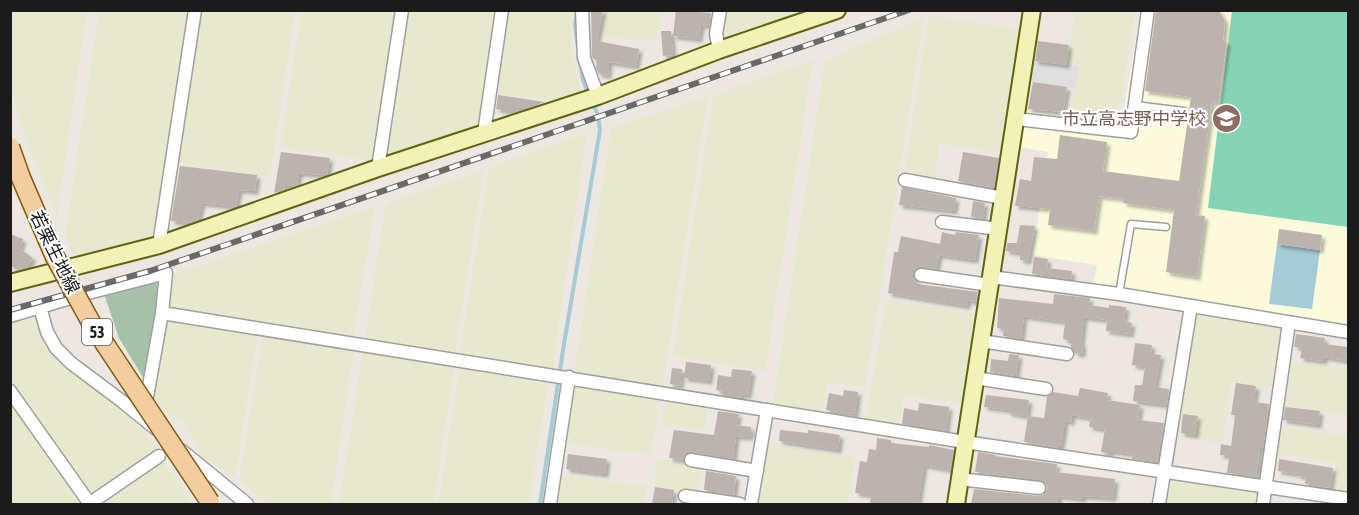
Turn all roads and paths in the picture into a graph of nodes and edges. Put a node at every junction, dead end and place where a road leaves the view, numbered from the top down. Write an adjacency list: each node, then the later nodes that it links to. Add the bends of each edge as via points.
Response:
1 (195, 10): 22 (street)
2 (402, 10): 16 (street)
3 (502, 10): 14 (street)
4 (582, 10): 10 (street, via 584,58)
5 (720, 10): 9 (street)
6 (837, 10): 9 (street)
7 (1032, 10): 13 (street)
8 (1148, 10): 11 (street)
9 (718, 50): 10 (street)
10 (598, 96): 14 (street)
11 (1135, 105): 12 (lane); 13 (street, via 1131,132)
12 (1184, 111)
13 (1016, 119): 18 (street)
14 (484, 133): 16 (street)
15 (10, 147): 51 (main road, 若栗生地線 / 53, bridge, via 55,257 93,326)
16 (378, 168): 22 (street)
17 (905, 180): 18 (street)
18 (1003, 198): 21 (street)
19 (942, 222): 21 (street)
20 (1166, 227): 26 (lane, via 1131,224)
21 (999, 229): 24 (street)
22 (159, 245): 25 (street)
23 (921, 275): 24 (street)
24 (991, 281): 26 (street); 33 (street)
25 (10, 283)
26 (1119, 294): 27 (street)
27 (1191, 306): 31 (street); 45 (street)
28 (40, 307): 29 (street, via 166,273); 30 (street); 40 (street, via 56,348)
29 (162, 313): 35 (street); 40 (street)
30 (10, 316)
31 (1289, 323): 32 (street); 47 (street)
32 (1348, 332)
33 (981, 341): 34 (street); 36 (street)
34 (1067, 354)
35 (569, 377): 39 (street); 54 (street)
36 (975, 378): 37 (street); 41 (street)
37 (1046, 389)
38 (10, 391): 52 (street)
39 (767, 410): 41 (street); 44 (street)
40 (143, 418): 53 (street)
41 (965, 442): 45 (street); 46 (street)
42 (159, 456): 52 (street)
43 (691, 460): 44 (street)
44 (757, 471): 56 (street)
45 (1165, 471): 47 (street); 58 (street)
46 (959, 479): 48 (street); 57 (street)
47 (1266, 486): 50 (street); 59 (street)
48 (1039, 488)
49 (685, 496): 55 (street)
50 (1348, 499)
51 (210, 502)
52 (89, 504)
53 (247, 504)
54 (550, 504)
55 (740, 504)
56 (752, 504)
57 (956, 504)
58 (1160, 504)
59 (1263, 504)

